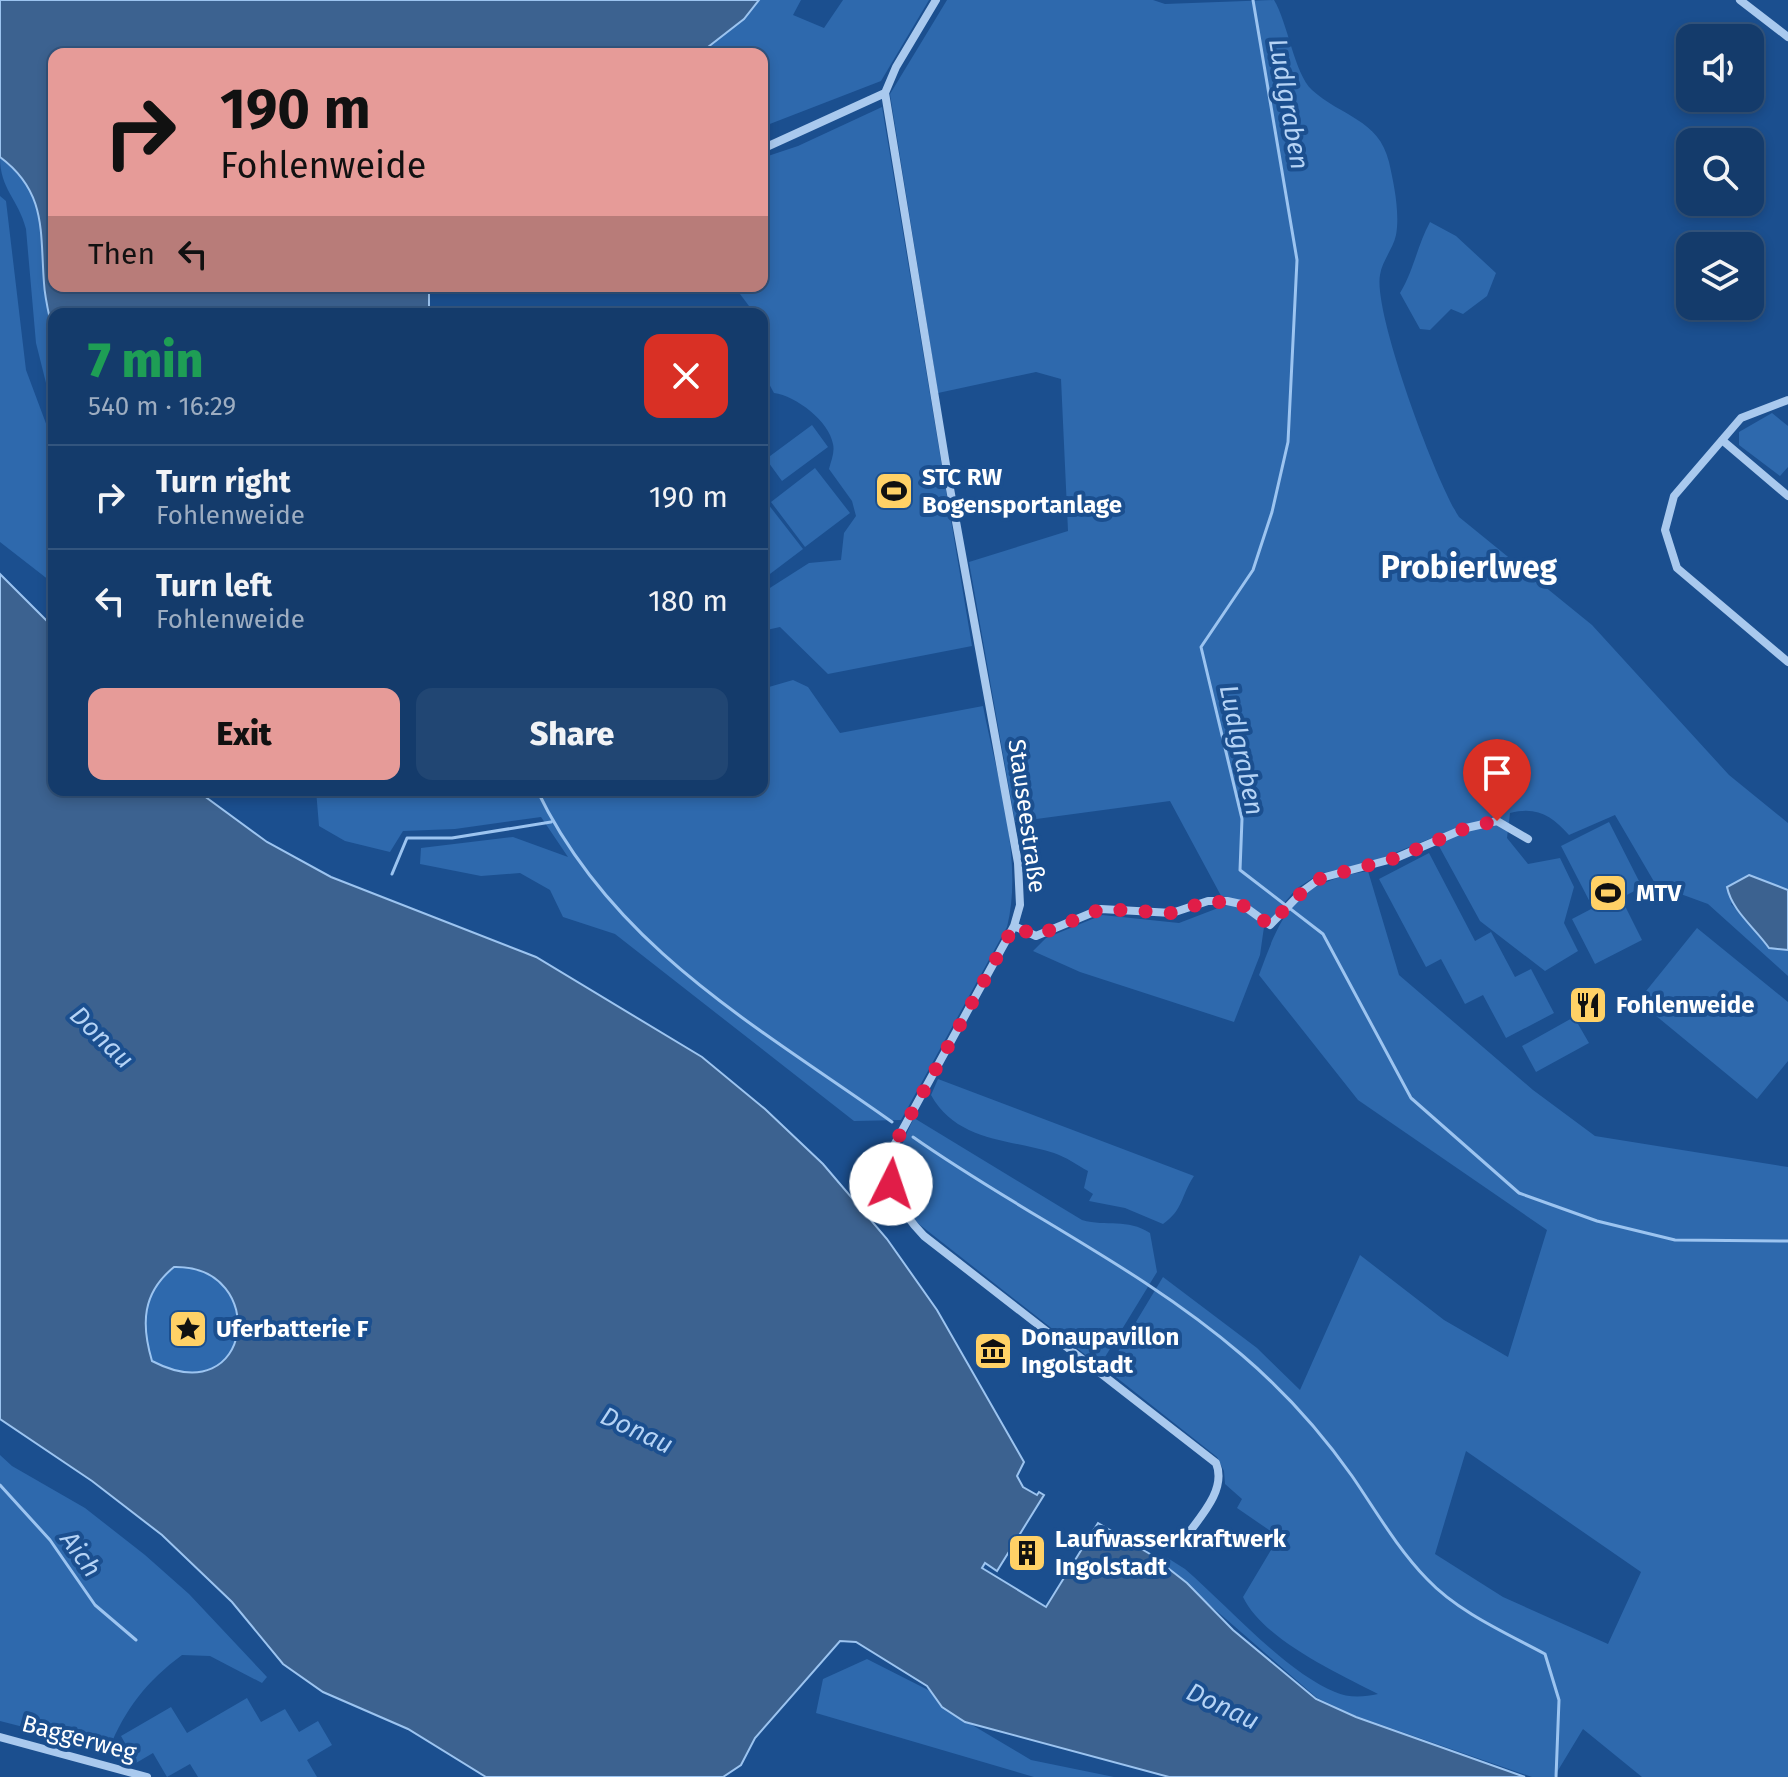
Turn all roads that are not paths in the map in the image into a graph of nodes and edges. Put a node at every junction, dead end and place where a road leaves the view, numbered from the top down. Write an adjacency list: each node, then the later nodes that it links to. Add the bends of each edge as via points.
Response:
1 (936, 0): 4 (street)
2 (1740, 0): 3 (street)
3 (1788, 37)
4 (885, 93): 5 (street); 11 (street, Stauseestraße, via 1018,863 1020,905)
5 (768, 146)
6 (1788, 400): 7 (street, via 1741,418)
7 (1722, 440): 8 (street); 9 (street, via 1669,505 1666,542 1677,568)
8 (1788, 496)
9 (1788, 662)
10 (1528, 839): 11 (street, via 1491,821 1396,858 1333,873 1309,885 1270,925 1241,904 1208,901 1172,913 1101,909 1036,936)
11 (1014, 926): 12 (street, Stauseestraße, via 892,1149 891,1184 901,1211 924,1236 1216,1463 1219,1488)
12 (1179, 1546)
13 (0, 1737): 14 (street, Baggerweg)
14 (147, 1777)

